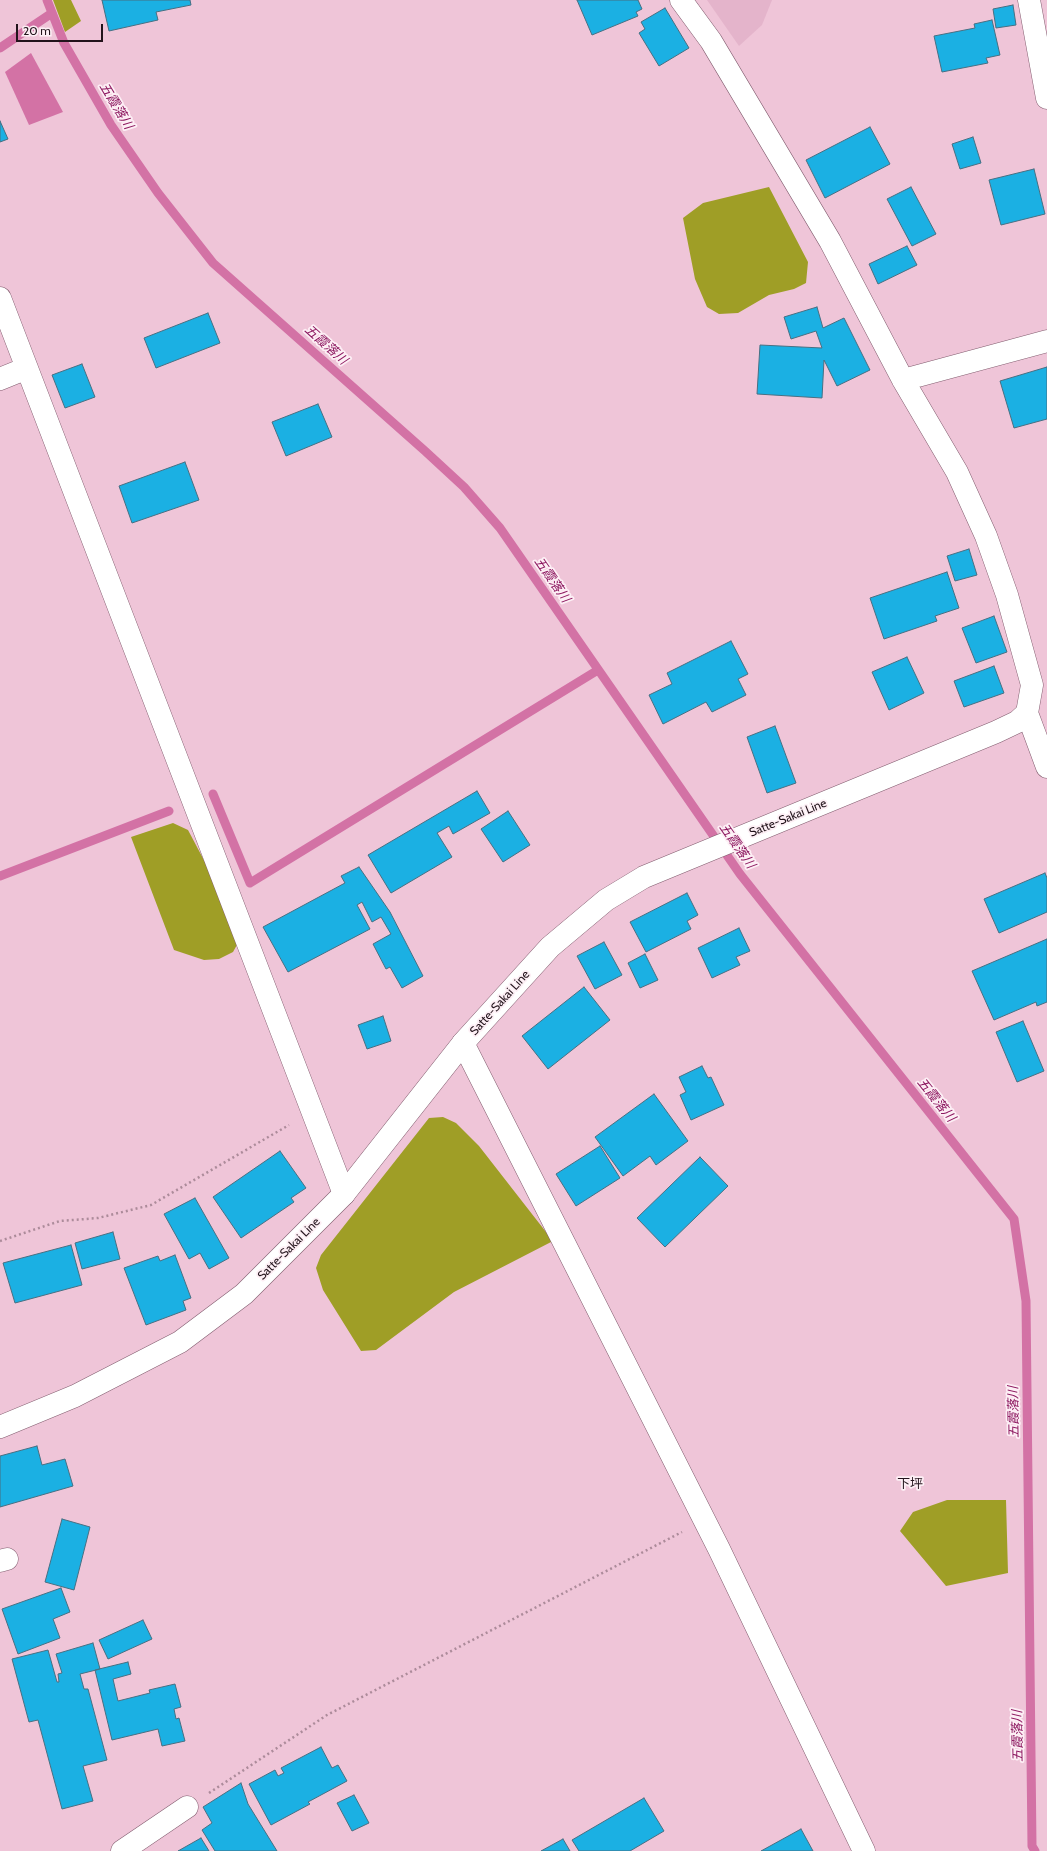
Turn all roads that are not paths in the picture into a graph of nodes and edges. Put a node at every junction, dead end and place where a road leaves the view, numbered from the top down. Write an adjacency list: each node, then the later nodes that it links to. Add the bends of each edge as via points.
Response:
1 (681, 0): 8 (street, via 711,41 830,241)
2 (1029, 0): 3 (street)
3 (1047, 98)
4 (0, 298): 6 (street)
5 (1047, 341): 8 (street)
6 (27, 368): 7 (street); 12 (street)
7 (0, 379)
8 (903, 380): 9 (street, via 957,472 986,536 1007,595 1032,684)
9 (1026, 713): 10 (street); 11 (street, Satte-Sakai Line, via 1017,722 996,732 696,855 644,878 606,900 550,947)
10 (1047, 767)
11 (463, 1043): 12 (street, Satte-Sakai Line); 16 (street, via 704,1521)
12 (344, 1194): 13 (street, Satte-Sakai Line, via 244,1294 180,1342 75,1396)
13 (0, 1427)
14 (187, 1808): 15 (street)
15 (122, 1851)
16 (864, 1851)

